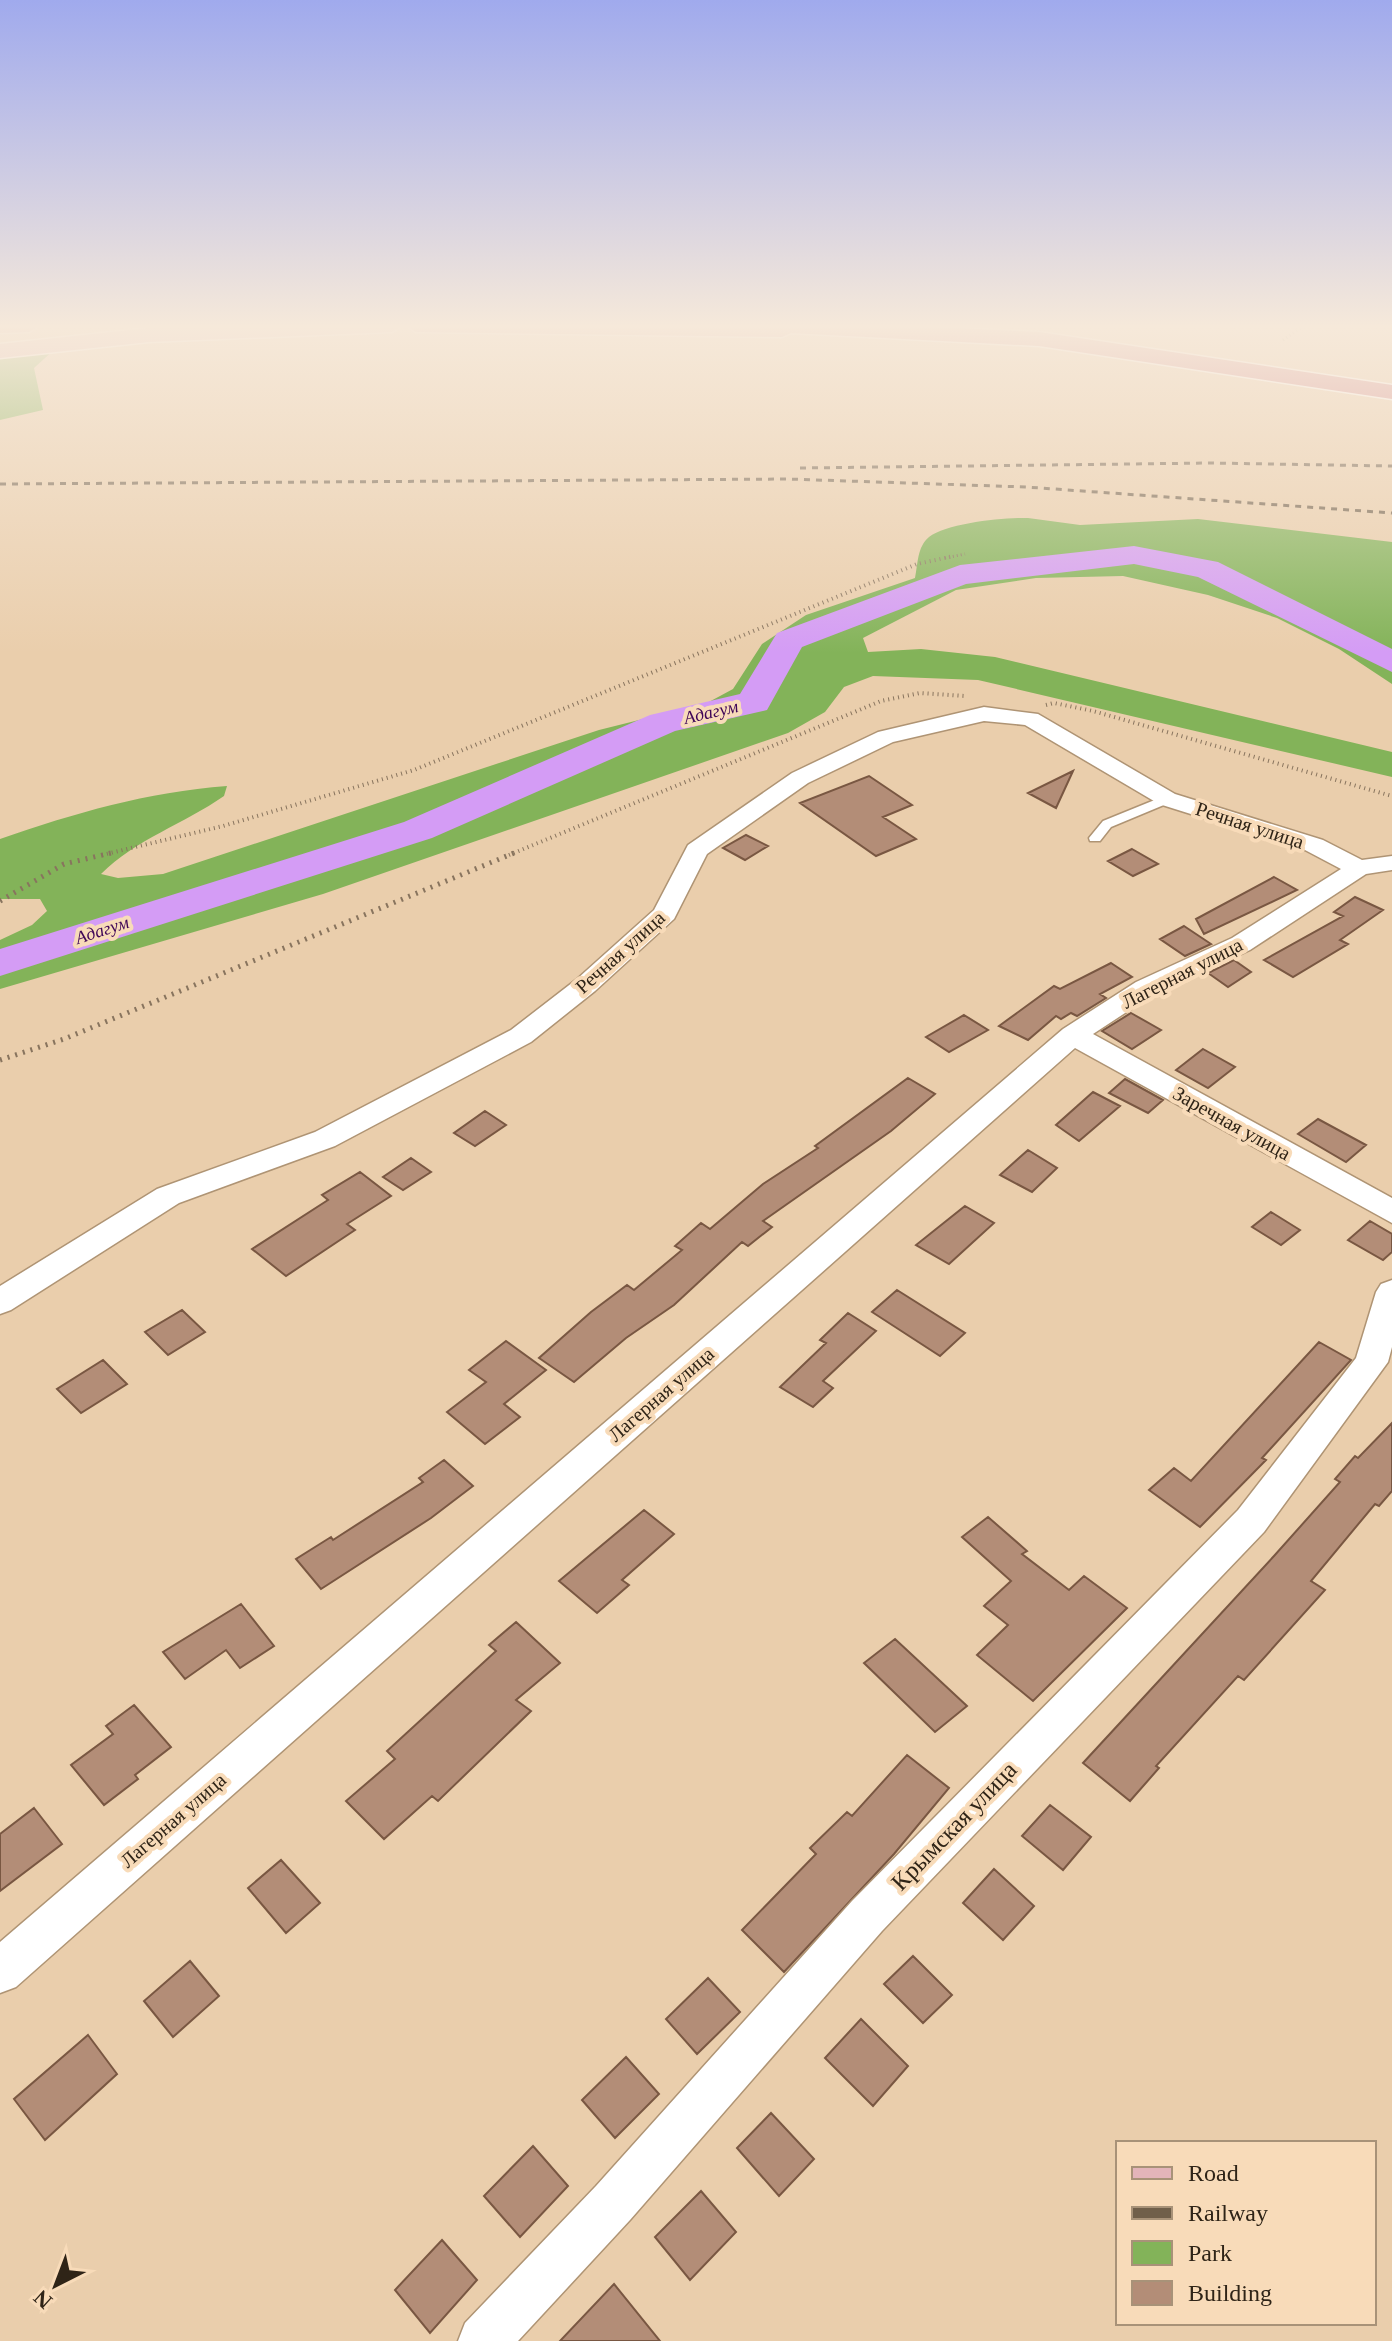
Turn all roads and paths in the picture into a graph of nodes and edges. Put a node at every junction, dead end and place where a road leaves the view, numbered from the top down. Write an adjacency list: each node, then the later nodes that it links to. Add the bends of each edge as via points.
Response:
1 (965, 554): 11 (path, via 917,564 414,770 223,826 64,864)
2 (979, 697): 13 (path, via 920,693 881,701 64,1039)
3 (1039, 702): 4 (path)
4 (1054, 703): 5 (path); 6 (path)
5 (1008, 716): 7 (street, Речная улица, via 1030,719); 16 (street, Речная улица, via 984,714 886,737 800,778 697,850 665,914 521,1036 325,1139 168,1196)
6 (1392, 796)
7 (1167, 799): 8 (lane, via 1107,824); 10 (street, Речная улица, via 1314,845)
8 (1095, 838)
9 (1392, 863): 10 (street)
10 (1359, 868): 12 (street, Лагерная улица, via 1241,944 1145,988)
11 (0, 901)
12 (1073, 1035): 14 (street, Заречная улица); 17 (street, Лагерная улица)
13 (0, 1060)
14 (1392, 1212)
15 (1392, 1292): 18 (street, Крымская улица, via 1371,1362 1251,1521 867,1916)
16 (0, 1302)
17 (0, 1971)
18 (483, 2341)

